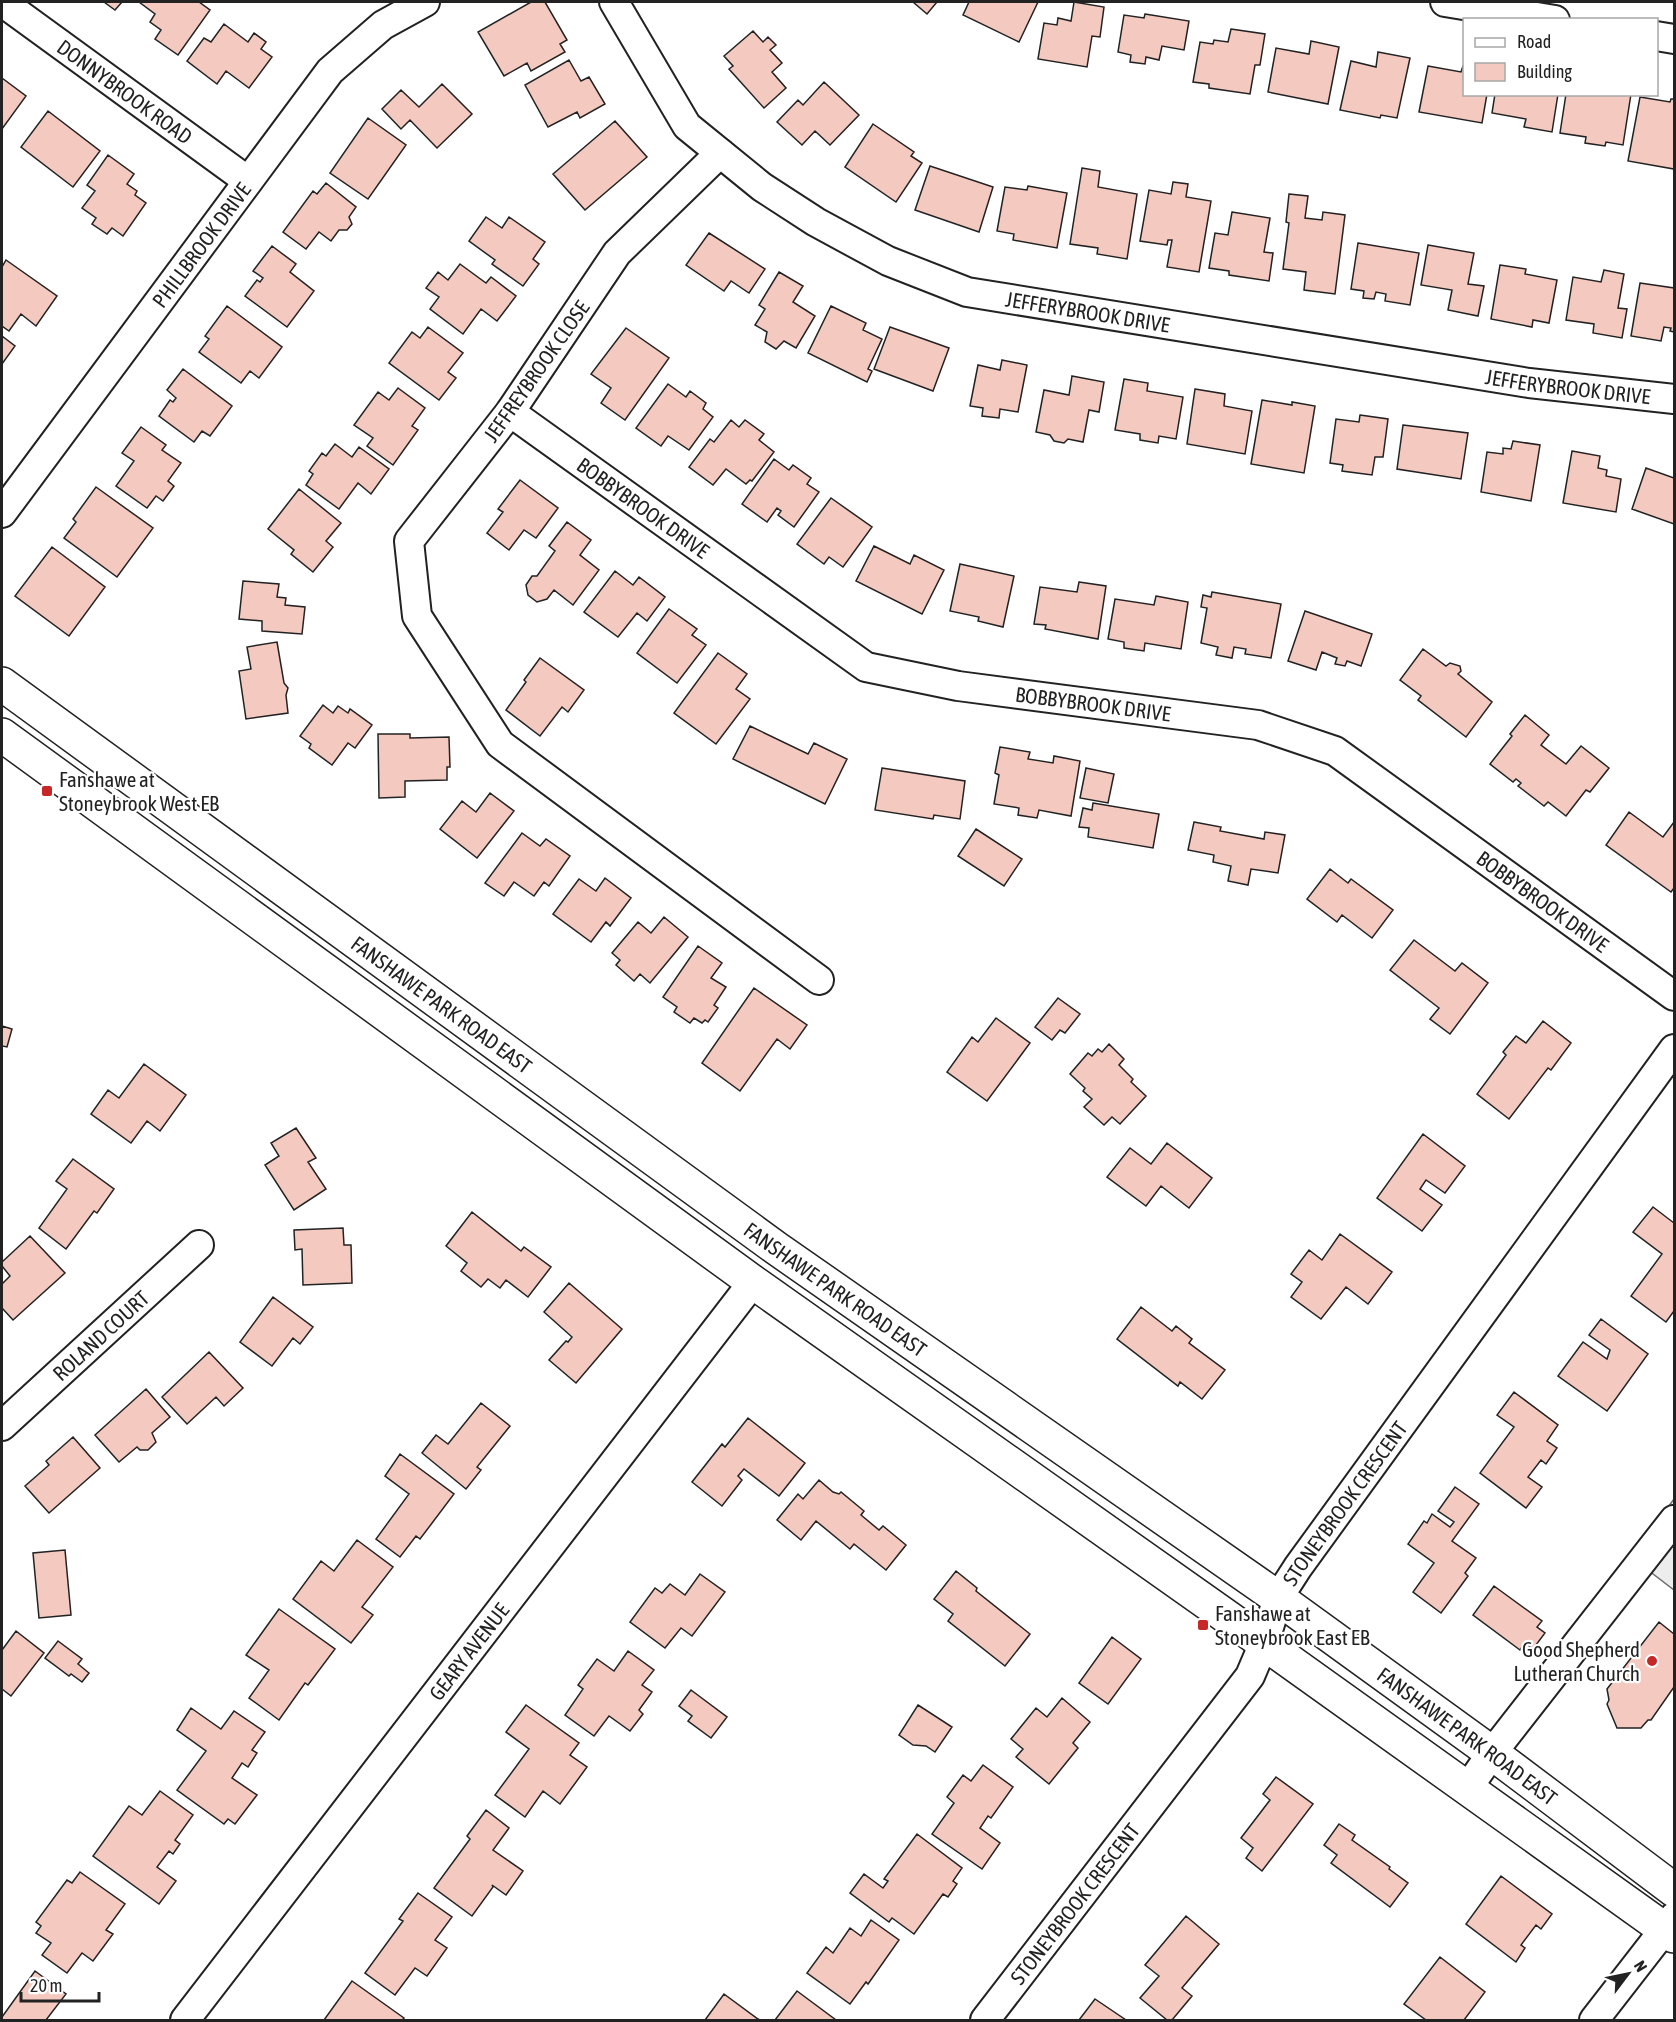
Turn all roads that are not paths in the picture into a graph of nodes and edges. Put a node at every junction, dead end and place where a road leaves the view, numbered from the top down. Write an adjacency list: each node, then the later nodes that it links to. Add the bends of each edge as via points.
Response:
1 (2, 2): 9 (street, DONNYBROOK ROAD)
2 (425, 2): 9 (street, PHILLBROOK DRIVE, via 383,25 330,71)
3 (614, 2): 8 (street, JEFFERYBROOK DRIVE, via 687,126)
4 (1445, 2): 5 (street)
5 (1543, 18)
6 (1658, 36): 7 (street)
7 (1674, 39)
8 (720, 153): 10 (street, JEFFERYBROOK DRIVE, via 762,187 816,222 888,261 967,292 1529,383); 11 (street, JEFFREYBROOK CLOSE, via 617,253)
9 (248, 181): 12 (street, PHILLBROOK DRIVE)
10 (1674, 399)
11 (510, 412): 15 (street, JEFFREYBROOK CLOSE, via 409,541 417,616 500,744); 16 (street, BOBBYBROOK DRIVE, via 866,668 958,686 1258,725 1335,751)
12 (2, 513)
13 (2, 684): 22 (main road, FANSHAWE PARK ROAD EAST, via 776,1248)
14 (2, 735): 19 (main road, FANSHAWE PARK ROAD EAST)
15 (819, 980)
16 (1674, 996)
17 (1674, 1049): 22 (street, STONEYBROOK CRESCENT)
18 (199, 1245): 20 (street, ROLAND COURT)
19 (753, 1282): 23 (main road, FANSHAWE PARK ROAD EAST); 28 (street, GEARY AVENUE)
20 (2, 1426)
21 (1674, 1520): 24 (street)
22 (1278, 1598): 23 (street, STONEYBROOK CRESCENT); 24 (main road, FANSHAWE PARK ROAD EAST)
23 (1264, 1643): 25 (main road, FANSHAWE PARK ROAD EAST); 29 (street, STONEYBROOK CRESCENT, via 1250,1676)
24 (1492, 1753): 25 (street); 26 (main road, FANSHAWE PARK ROAD EAST)
25 (1467, 1789): 27 (main road, FANSHAWE PARK ROAD EAST)
26 (1674, 1890)
27 (1672, 1928): 30 (street)
28 (185, 2020)
29 (985, 2020)
30 (1594, 2020)

